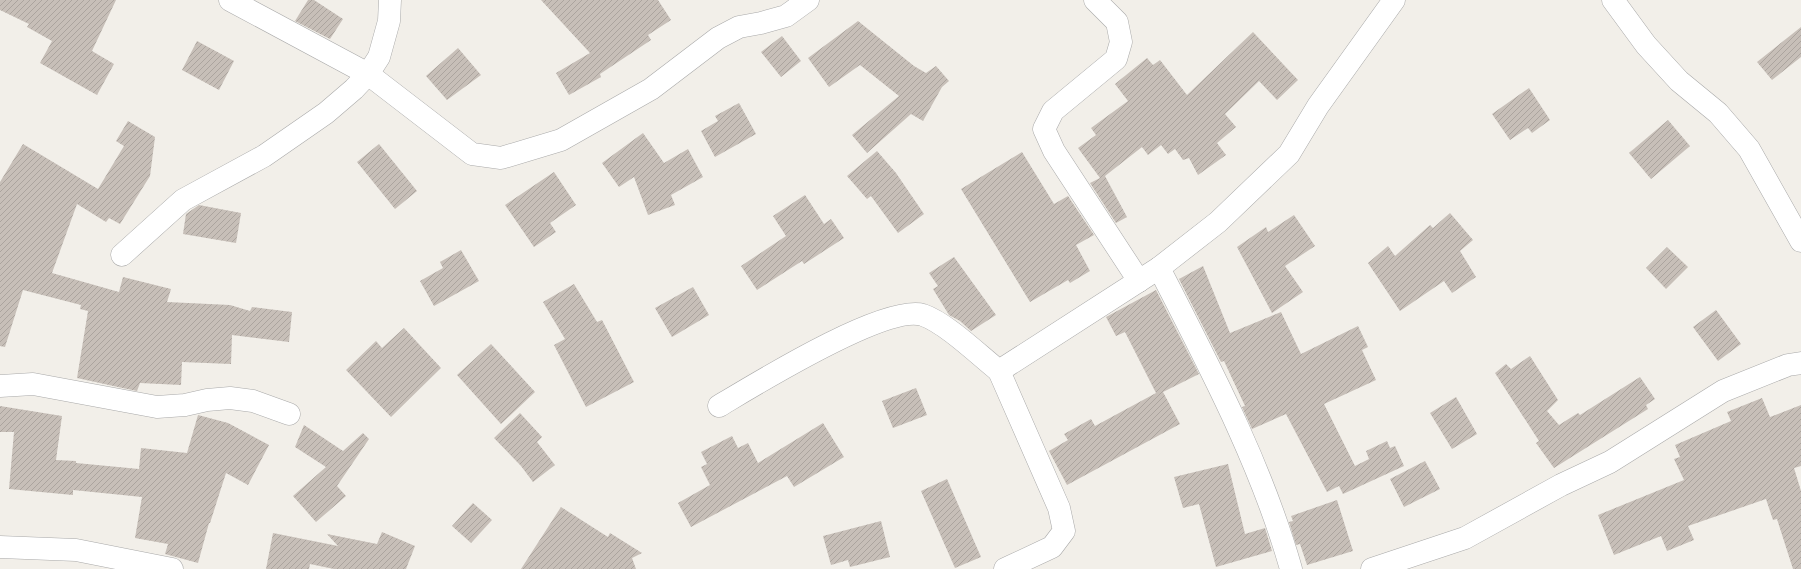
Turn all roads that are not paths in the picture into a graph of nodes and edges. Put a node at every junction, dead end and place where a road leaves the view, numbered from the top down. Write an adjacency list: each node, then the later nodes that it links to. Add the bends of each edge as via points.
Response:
1 (230, 0): 7 (street)
2 (390, 0): 7 (street, via 389,21 379,58)
3 (808, 0): 7 (street, via 786,16 739,27 718,38 650,89 560,140 501,158 472,154)
4 (1095, 0): 11 (street, via 1117,22 1121,42 1116,59 1053,111 1044,129 1054,151)
5 (1394, 0): 10 (street, via 1318,106 1289,154 1218,222)
6 (1613, 0): 8 (street, via 1650,50 1679,81 1718,113 1749,149)
7 (368, 74): 9 (street, via 326,113 264,156 183,200)
8 (1801, 242)
9 (122, 255)
10 (1159, 268): 11 (street); 20 (street, via 1224,395 1251,456 1279,526)
11 (1139, 281): 13 (street)
12 (1801, 363): 21 (street, via 1788,365 1723,391 1610,462 1561,485 1464,538)
13 (999, 370): 15 (street, via 939,323 922,315 904,314 882,320 805,356); 19 (street, via 1059,508 1064,531 1052,547)
14 (0, 386): 16 (street, via 33,384 157,407 230,398 253,401)
15 (719, 406)
16 (289, 414)
17 (0, 547): 18 (street, via 76,550)
18 (172, 569)
19 (1005, 569)
20 (1291, 569)
21 (1372, 569)

